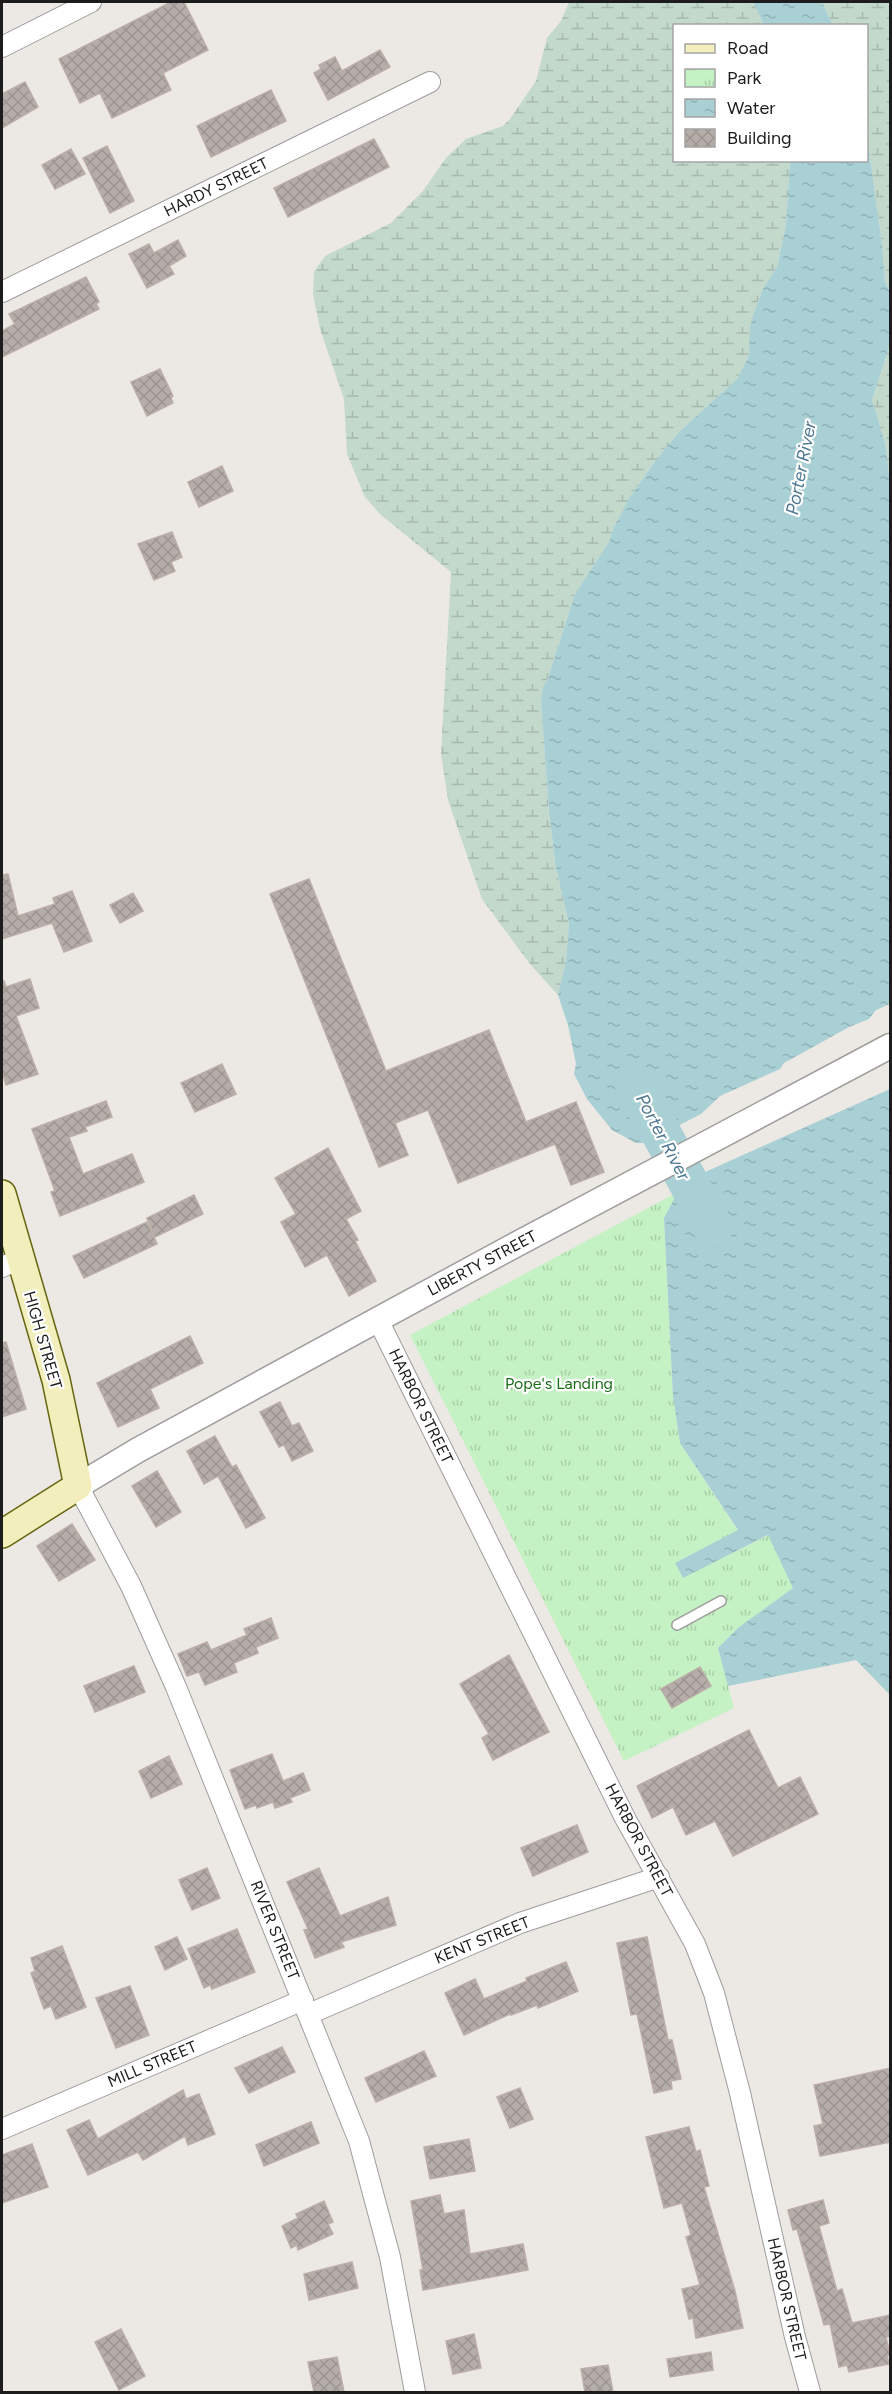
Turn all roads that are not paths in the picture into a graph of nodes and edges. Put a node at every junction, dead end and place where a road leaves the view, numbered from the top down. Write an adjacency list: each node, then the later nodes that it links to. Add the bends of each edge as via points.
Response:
1 (91, 2): 2 (street)
2 (2, 47)
3 (430, 82): 4 (street, HARDY STREET)
4 (2, 292)
5 (891, 1046): 8 (street, LIBERTY STREET)
6 (2, 1194): 7 (main road, HIGH STREET)
7 (11, 1263): 9 (main road, HIGH STREET, via 56,1380)
8 (378, 1320): 9 (street, LIBERTY STREET); 13 (street, HARBOR STREET, via 625,1818)
9 (78, 1486): 10 (main road); 14 (street, RIVER STREET, via 114,1551 161,1653)
10 (2, 1534)
11 (721, 1601): 12 (lane)
12 (676, 1624)
13 (659, 1877): 14 (street, KENT STREET, via 520,1923); 17 (street, HARBOR STREET, via 695,1944 714,1992)
14 (306, 2007): 15 (street, MILL STREET); 16 (street, RIVER STREET, via 371,2180 394,2276)
15 (2, 2128)
16 (415, 2392)
17 (810, 2392)

